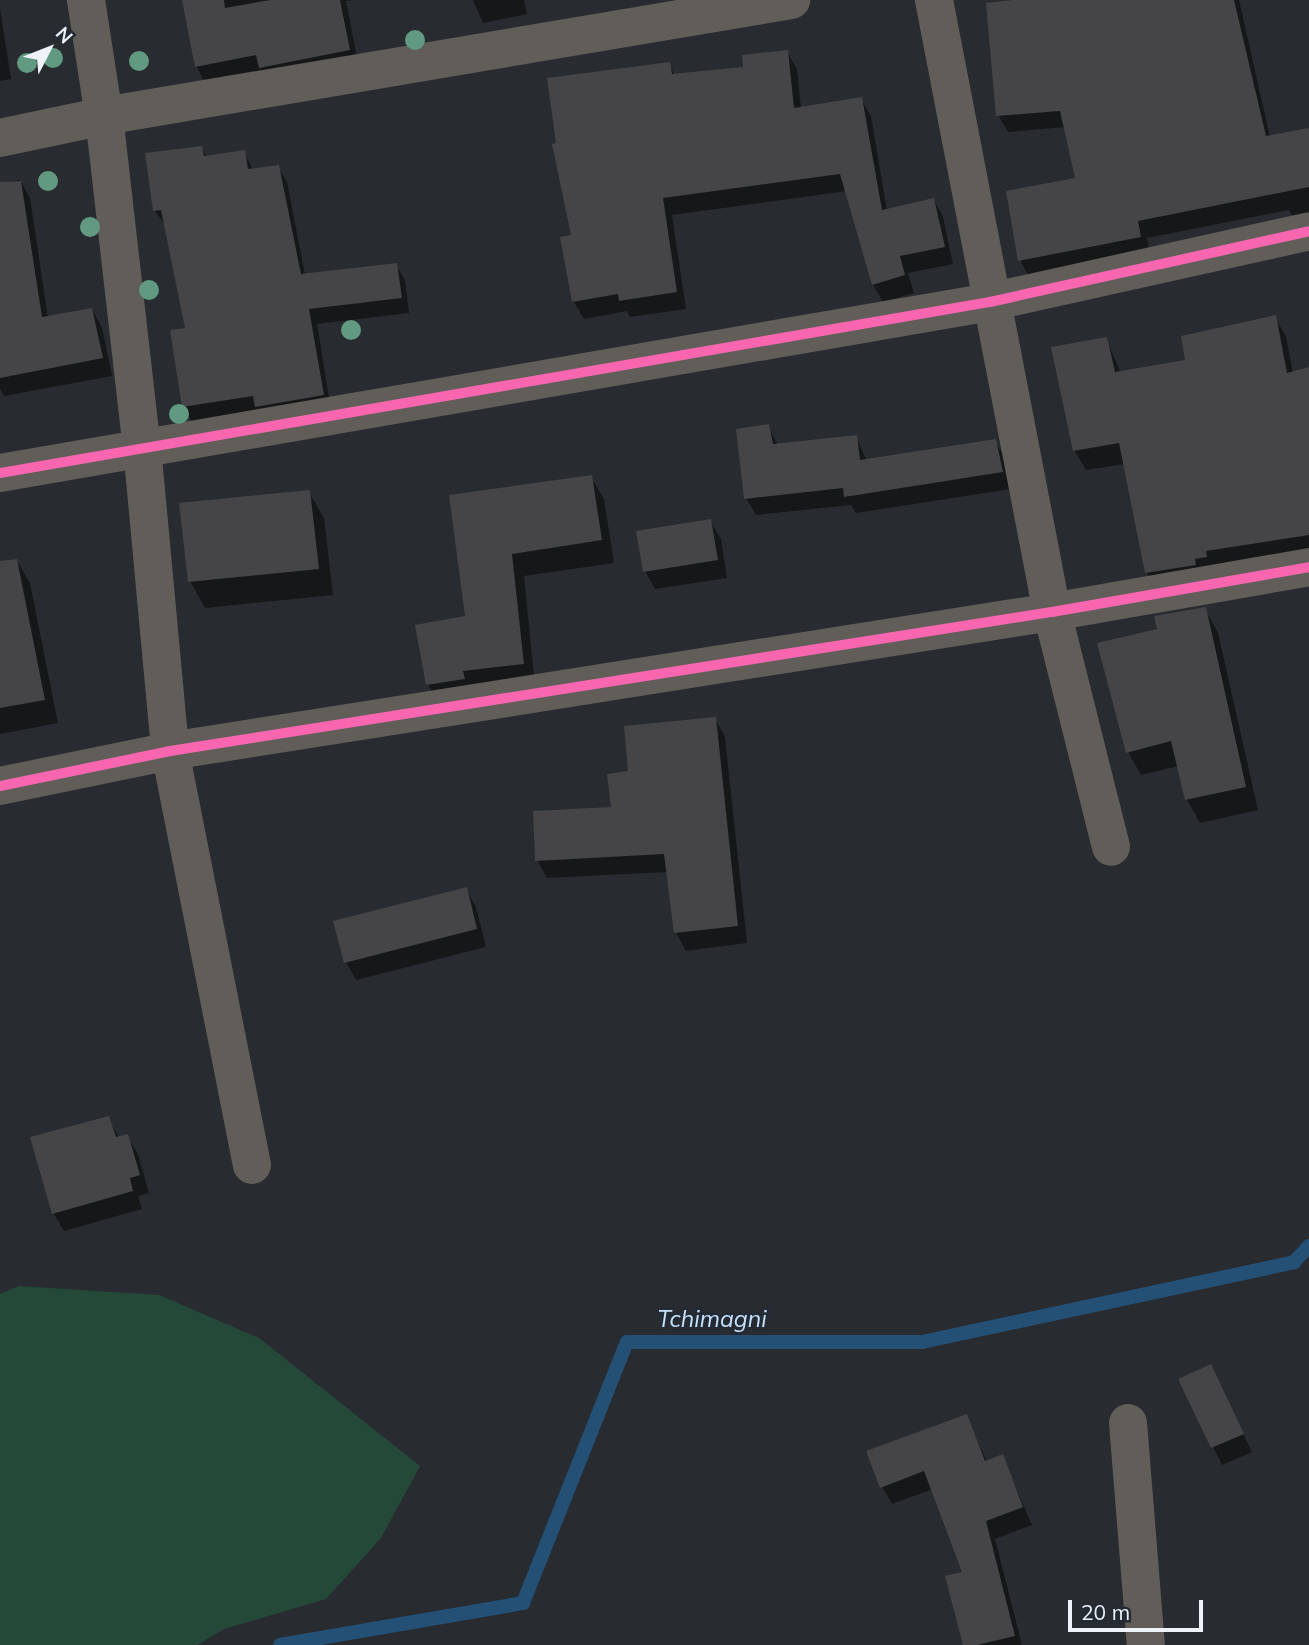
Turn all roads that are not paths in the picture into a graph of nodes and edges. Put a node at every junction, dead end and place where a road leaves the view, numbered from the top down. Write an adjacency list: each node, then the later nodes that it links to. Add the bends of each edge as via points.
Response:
1 (86, 0): 4 (street)
2 (791, 0): 4 (street)
3 (934, 0): 7 (street)
4 (104, 116): 5 (street); 8 (street)
5 (0, 138)
6 (1309, 231): 7 (street)
7 (990, 302): 8 (street); 11 (street)
8 (142, 447): 9 (street); 12 (street)
9 (0, 472)
10 (1309, 567): 11 (street)
11 (1052, 612): 12 (street); 14 (street)
12 (170, 751): 13 (street); 15 (street)
13 (0, 786)
14 (1111, 846)
15 (252, 1165)
16 (1128, 1423): 17 (street)
17 (1146, 1645)

